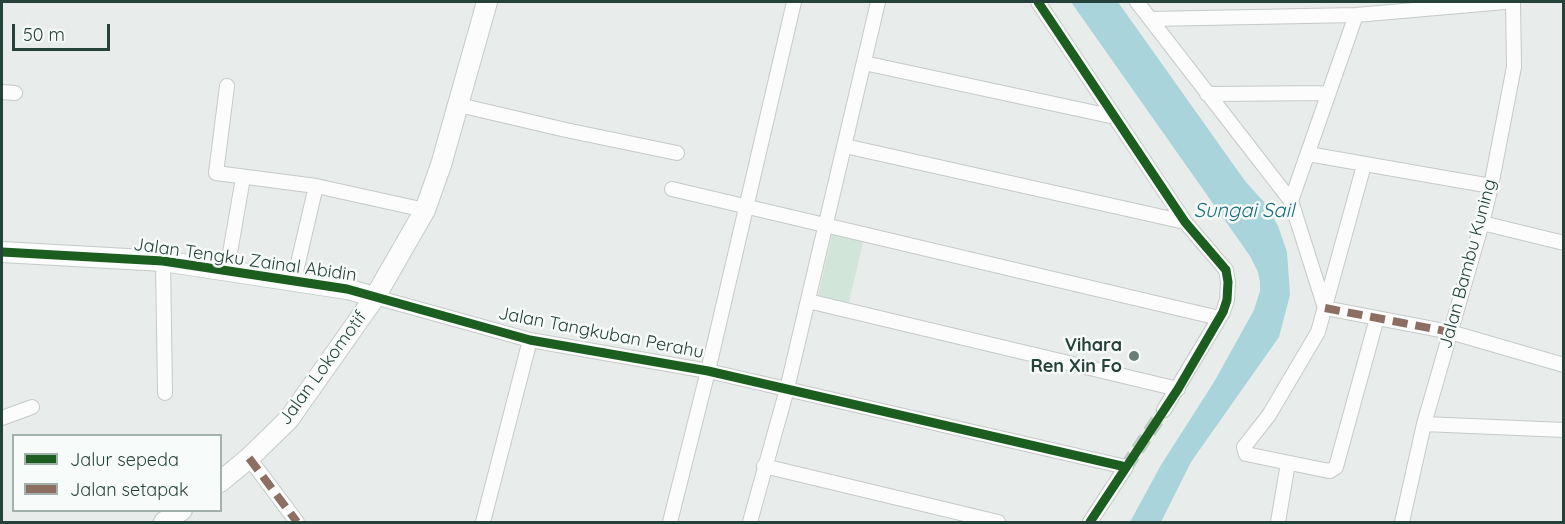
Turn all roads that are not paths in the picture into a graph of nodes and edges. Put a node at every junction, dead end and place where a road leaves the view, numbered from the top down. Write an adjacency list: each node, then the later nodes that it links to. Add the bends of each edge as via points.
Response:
1 (487, 2): 16 (street, Jalan Lokomotif)
2 (794, 2): 27 (street)
3 (878, 2): 12 (street)
4 (1038, 2): 17 (street)
5 (1137, 2): 11 (street)
6 (1328, 2): 10 (street)
7 (1505, 2): 9 (street)
8 (1513, 2): 24 (street, Jalan Bambu Kuning, via 1514,68)
9 (1356, 15): 10 (street); 14 (street)
10 (1328, 16): 11 (street)
11 (1151, 19): 15 (street)
12 (864, 63): 17 (street); 18 (street)
13 (227, 86): 22 (street, via 216,173)
14 (1329, 93): 15 (street); 20 (street)
15 (1208, 94): 26 (street)
16 (459, 105): 19 (street); 28 (street, Jalan Lokomotif)
17 (1114, 117): 29 (street)
18 (844, 146): 29 (street); 31 (street)
19 (677, 153)
20 (1308, 153): 21 (street); 26 (street)
21 (1364, 165): 24 (street); 39 (street)
22 (243, 178): 23 (street); 35 (street)
23 (316, 186): 28 (street); 36 (street)
24 (1491, 186): 30 (street, Jalan Bambu Kuning)
25 (672, 189): 27 (street)
26 (1291, 201): 39 (street)
27 (747, 207): 31 (street); 45 (street)
28 (425, 210): 37 (street, Jalan Lokomotif)
29 (1185, 222): 40 (street, via 1226,270 1227,300)
30 (1482, 223): 32 (street); 42 (street, Jalan Bambu Kuning)
31 (826, 225): 38 (street); 40 (street)
32 (1563, 243)
33 (2, 252): 34 (street, Jalan Tengku Zainal Abidin)
34 (163, 261): 35 (street, Jalan Tengku Zainal Abidin); 48 (street)
35 (227, 270): 36 (street, Jalan Tengku Zainal Abidin)
36 (294, 280): 37 (street, Jalan Tengku Zainal Abidin)
37 (375, 297): 43 (street, Jalan Tangkuban Perahu); 54 (street, Jalan Lokomotif, via 289,419)
38 (808, 301): 46 (street); 47 (street)
39 (1325, 308): 41 (street); 55 (street, via 1318,332 1299,367 1244,447 1246,454)
40 (1220, 318): 47 (street)
41 (1377, 318): 42 (street); 55 (street, via 1336,467 1330,471)
42 (1450, 332): 44 (street); 52 (street, Jalan Bambu Kuning)
43 (530, 340): 45 (street, Jalan Tangkuban Perahu); 61 (street)
44 (1563, 365)
45 (708, 371): 46 (street, Jalan Tangkuban Perahu); 62 (street)
46 (787, 389): 56 (street); 65 (street, Jalan Tangkuban Perahu, via 1126,467)
47 (1178, 389): 50 (street)
48 (165, 393)
49 (32, 407): 51 (street)
50 (1164, 410)
51 (2, 418)
52 (1424, 424): 53 (street); 67 (street, Jalan Bambu Kuning)
53 (1563, 430)
54 (249, 458): 57 (street, Jalan Lokomotif); 60 (street)
55 (1288, 463): 66 (street)
56 (764, 466): 63 (street); 64 (street)
57 (222, 480)
58 (179, 512): 59 (street)
59 (164, 522)
60 (297, 522)
61 (483, 522)
62 (670, 522)
63 (750, 522)
64 (998, 522)
65 (1090, 522)
66 (1278, 522)
67 (1402, 522)

